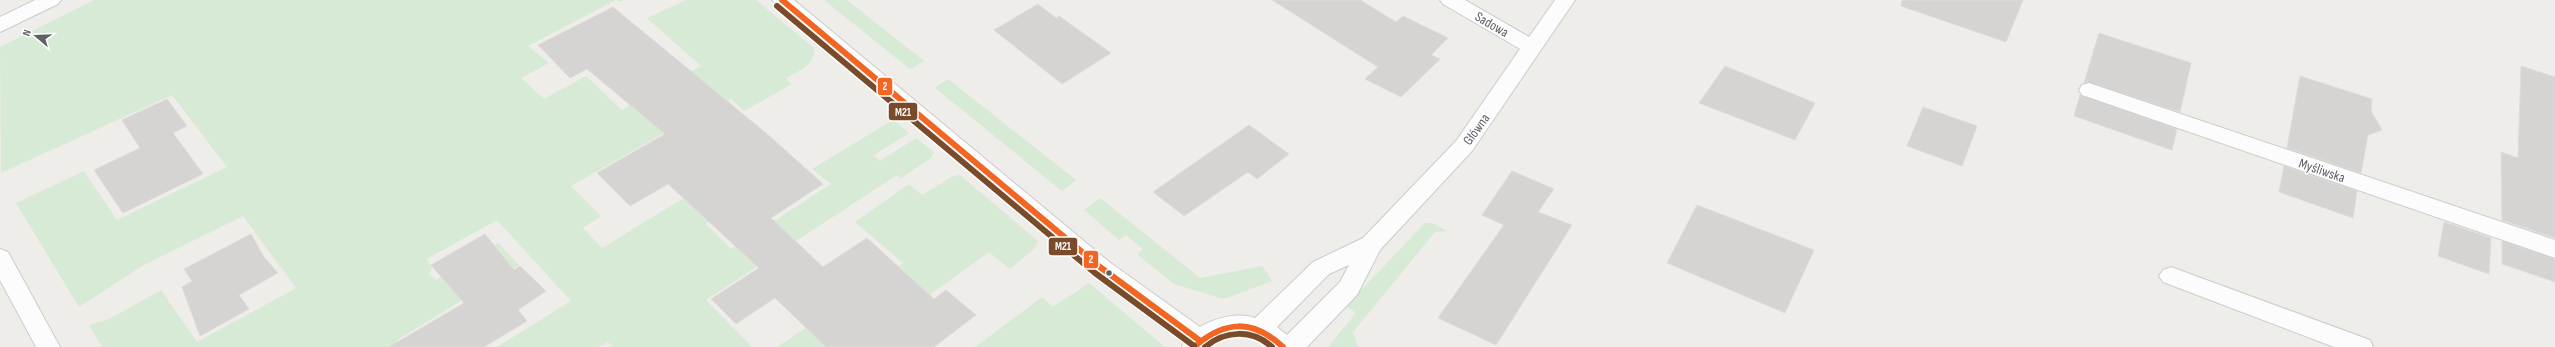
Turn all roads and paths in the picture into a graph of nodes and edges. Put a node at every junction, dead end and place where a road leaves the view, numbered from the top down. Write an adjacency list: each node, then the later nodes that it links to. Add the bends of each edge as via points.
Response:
1 (51, 0): 5 (street)
2 (782, 0): 13 (street, via 1100,267)
3 (1450, 0): 6 (street, Sadowa)
4 (1565, 0): 6 (street, Główna)
5 (0, 25)
6 (1534, 48): 8 (street, Główna, via 1452,160)
7 (2089, 90): 9 (street, Myśliwska)
8 (1371, 244): 12 (street, Główna, via 1320,268); 16 (street, Główna, via 1348,288)
9 (2555, 249)
10 (0, 258): 14 (street)
11 (2171, 276): 17 (street)
12 (1260, 328): 13 (street, via 1247,325 1221,327); 15 (street, via 1276,338)
13 (1196, 344)
14 (48, 347)
15 (1283, 347)
16 (1291, 347)
17 (2360, 347)

